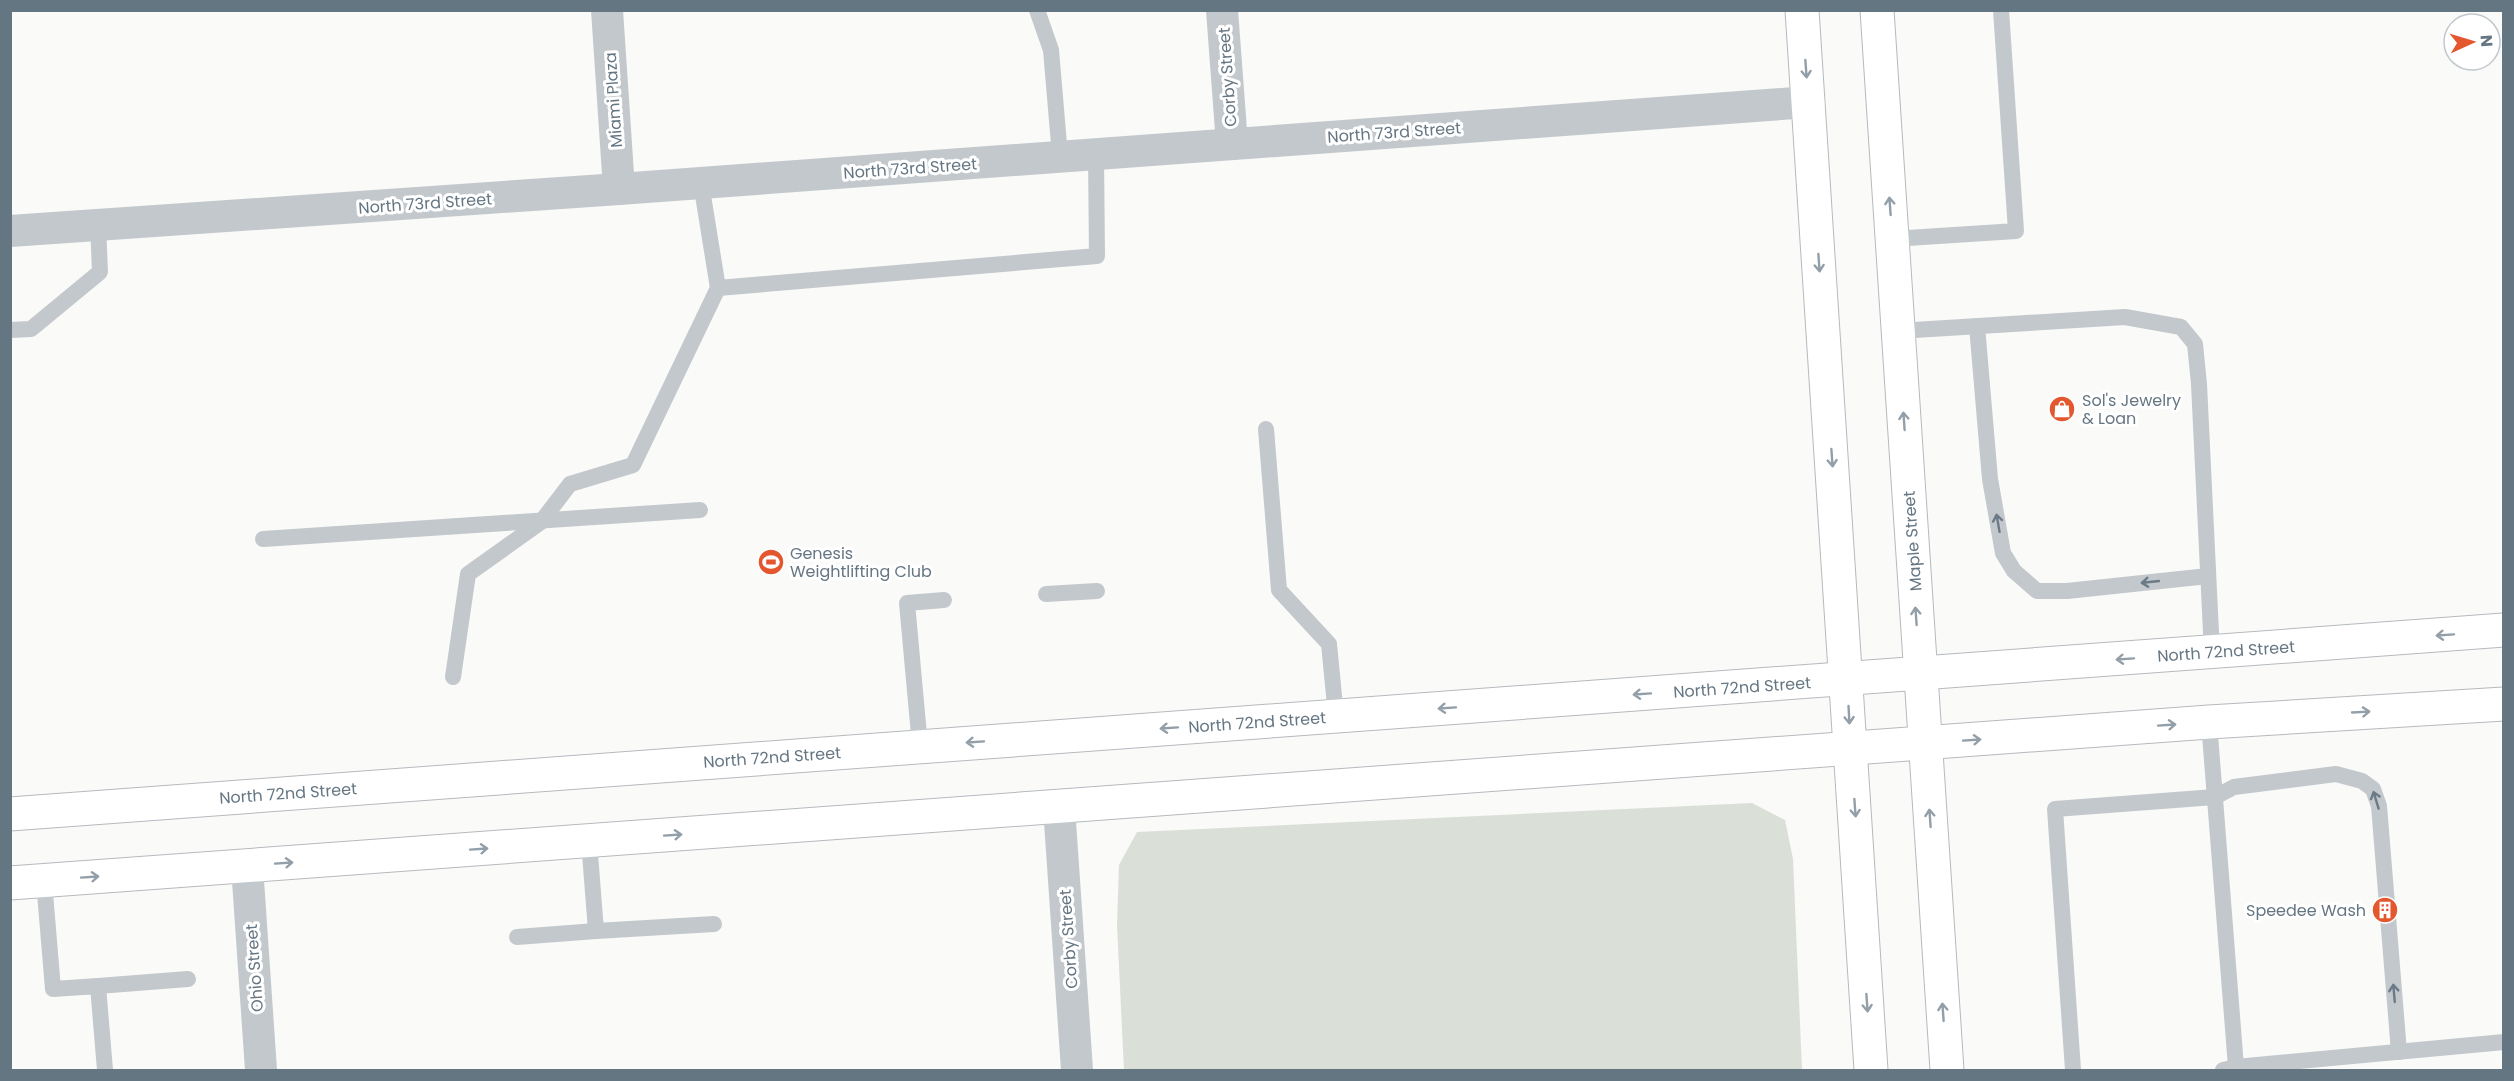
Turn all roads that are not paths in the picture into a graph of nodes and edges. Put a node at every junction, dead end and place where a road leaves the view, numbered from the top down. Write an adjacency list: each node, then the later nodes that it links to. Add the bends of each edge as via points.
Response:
1 (607, 10): 12 (street, Miami Plaza)
2 (1037, 10): 10 (lane, via 1051,50)
3 (1222, 10): 8 (street, Corby Street)
4 (1802, 10): 7 (main road, one-way to 7)
5 (1877, 10): 15 (main road, Maple Street, one-way to 5)
6 (2001, 10): 15 (lane, via 2016,231)
7 (1809, 102): 8 (street, North 73rd Street); 32 (main road, one-way to 32)
8 (1232, 144): 9 (street, North 73rd Street)
9 (1096, 154): 10 (street, North 73rd Street); 16 (lane, via 1097,256)
10 (1060, 156): 11 (street, North 73rd Street)
11 (701, 183): 12 (street, North 73rd Street); 16 (lane)
12 (619, 189): 13 (street, North 73rd Street)
13 (98, 225): 14 (street, North 73rd Street); 18 (lane, via 100,272 31,328)
14 (10, 231)
15 (1892, 239): 19 (main road, Maple Street)
16 (718, 288): 22 (lane, via 633,465 570,484)
17 (1977, 326): 19 (lane); 24 (lane, one-way to 17, via 2037,591 2014,571 2003,553 1989,479); 24 (lane, via 2125,317 2181,327 2194,344)
18 (10, 330)
19 (1898, 331): 30 (main road, Maple Street, one-way to 19)
20 (1266, 429): 34 (lane, via 1279,590 1329,644)
21 (700, 510): 22 (lane)
22 (541, 522): 23 (lane); 31 (lane, via 468,574)
23 (263, 539)
24 (2208, 576): 29 (lane)
25 (1097, 591): 26 (lane)
26 (1046, 594)
27 (944, 600): 37 (lane, via 907,603)
28 (2504, 630): 29 (main road, North 72nd Street, one-way to 29)
29 (2212, 652): 30 (main road, North 72nd Street, one-way to 30)
30 (1920, 675): 32 (main road, North 72nd Street); 36 (main road, Maple Street)
31 (453, 677)
32 (1847, 680): 34 (main road, North 72nd Street, one-way to 34); 38 (main road, one-way to 38)
33 (2504, 704): 35 (main road, one-way to 33)
34 (1336, 716): 37 (main road, North 72nd Street, one-way to 37)
35 (2209, 722): 36 (main road, one-way to 35); 39 (lane)
36 (1925, 744): 38 (main road); 58 (main road, Maple Street, one-way to 36)
37 (920, 747): 41 (main road, North 72nd Street)
38 (1851, 750): 40 (main road); 57 (main road, one-way to 57)
39 (2215, 797): 52 (lane, one-way to 39, via 2379,806 2373,789 2350,775 2336,774 2234,786); 53 (lane); 59 (lane, via 2055,809)
40 (1059, 807): 42 (main road, one-way to 40); 56 (street, Corby Street)
41 (10, 814)
42 (589, 841): 43 (main road, one-way to 42); 47 (lane)
43 (247, 866): 44 (main road, one-way to 43); 55 (street, Ohio Street)
44 (44, 881): 45 (main road); 50 (lane, via 53,989)
45 (10, 883)
46 (714, 924): 47 (lane)
47 (596, 931): 48 (lane)
48 (517, 938)
49 (188, 979): 50 (lane)
50 (98, 986): 54 (lane)
51 (2504, 1042): 52 (lane)
52 (2398, 1052): 53 (lane)
53 (2230, 1069)
54 (105, 1071)
55 (261, 1071)
56 (1077, 1071)
57 (1871, 1071)
58 (1947, 1071)
59 (2073, 1071)

